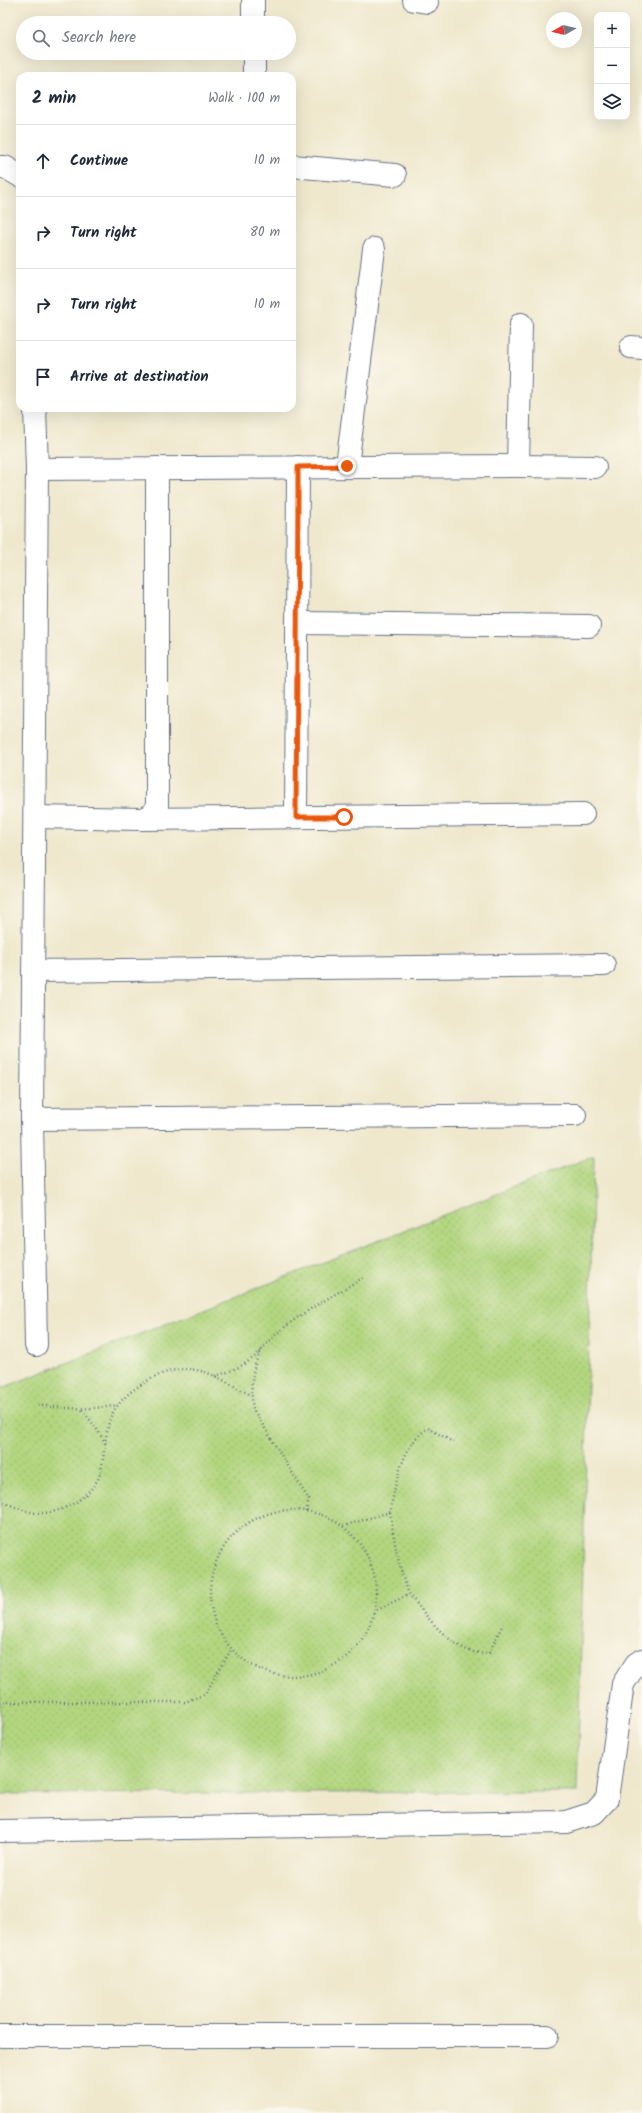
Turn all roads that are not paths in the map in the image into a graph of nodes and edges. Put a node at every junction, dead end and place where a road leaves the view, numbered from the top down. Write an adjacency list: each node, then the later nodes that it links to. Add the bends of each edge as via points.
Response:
1 (253, 0): 2 (street)
2 (254, 16)
3 (254, 60): 4 (street)
4 (254, 72)
5 (296, 166): 6 (street)
6 (395, 175)
7 (374, 249): 10 (street)
8 (521, 324): 11 (street)
9 (35, 412): 15 (street)
10 (347, 466): 11 (street); 12 (street)
11 (518, 466): 13 (street)
12 (298, 467): 14 (street); 16 (street)
13 (595, 467)
14 (157, 468): 15 (street); 21 (street, via 157,807 151,816)
15 (37, 469): 19 (street)
16 (297, 624): 17 (street); 20 (street)
17 (589, 626)
18 (583, 814): 20 (street)
19 (35, 817): 21 (street); 23 (street)
20 (296, 817): 21 (street)
21 (142, 819)
22 (604, 965): 23 (street)
23 (33, 971): 25 (street)
24 (575, 1115): 25 (street)
25 (32, 1118): 26 (street)
26 (36, 1344)
27 (642, 1660): 28 (street, via 636,1664 623,1684 607,1799 594,1813 566,1822)
28 (0, 1830)
29 (0, 2036): 30 (street)
30 (547, 2036)

